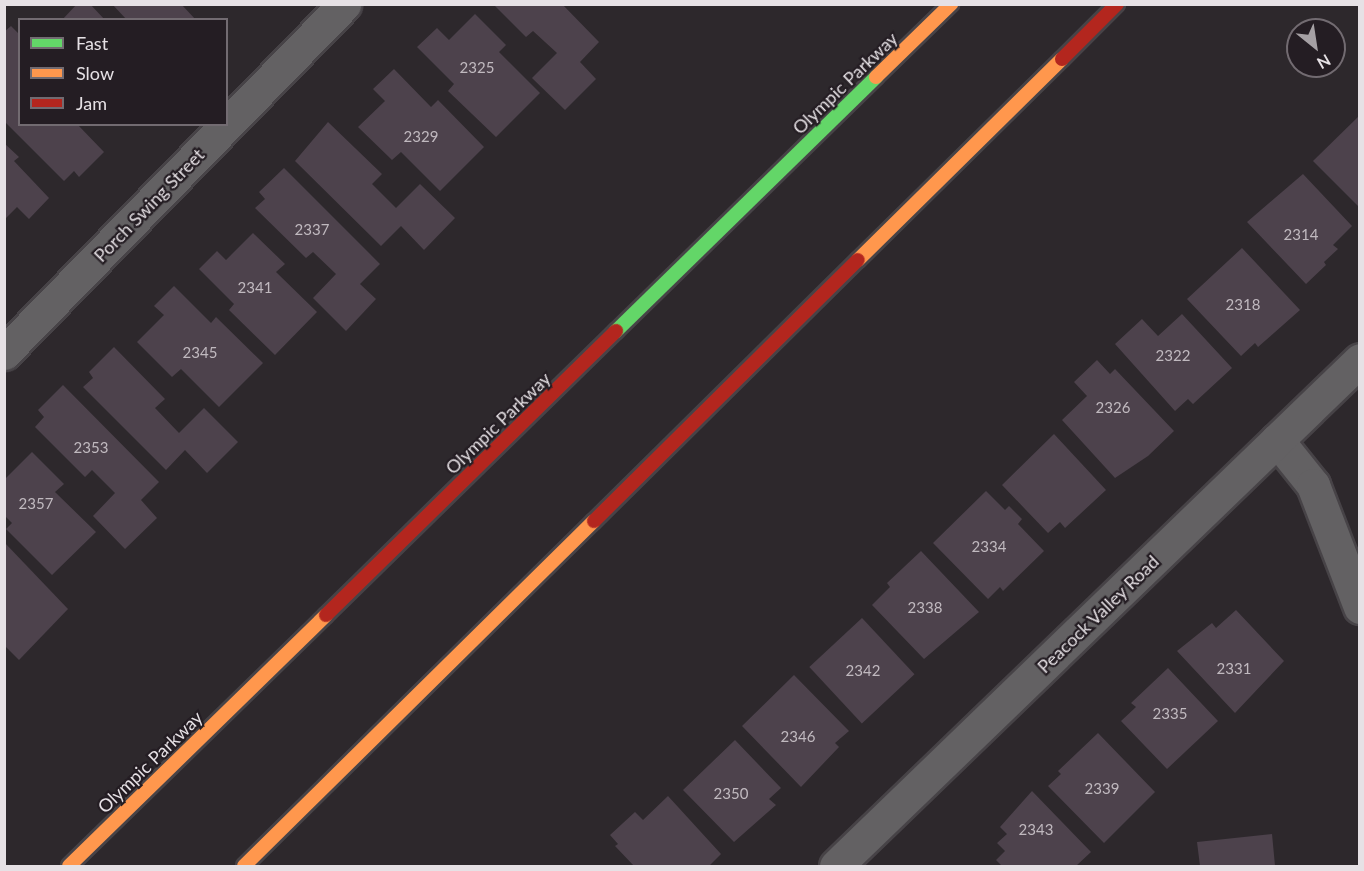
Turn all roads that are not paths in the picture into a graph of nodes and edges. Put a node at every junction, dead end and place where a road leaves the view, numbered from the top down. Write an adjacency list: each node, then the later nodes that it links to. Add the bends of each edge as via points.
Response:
1 (344, 4): 4 (street, Porch Swing Street)
2 (951, 4): 10 (main road, Olympic Parkway)
3 (1117, 4): 11 (main road)
4 (228, 123)
5 (225, 126): 6 (street, Porch Swing Street)
6 (4, 353)
7 (1359, 360): 8 (street, Peacock Valley Road)
8 (1277, 440): 9 (street, via 1313,485); 12 (street, Peacock Valley Road)
9 (1359, 607)
10 (69, 867)
11 (244, 867)
12 (836, 867)

